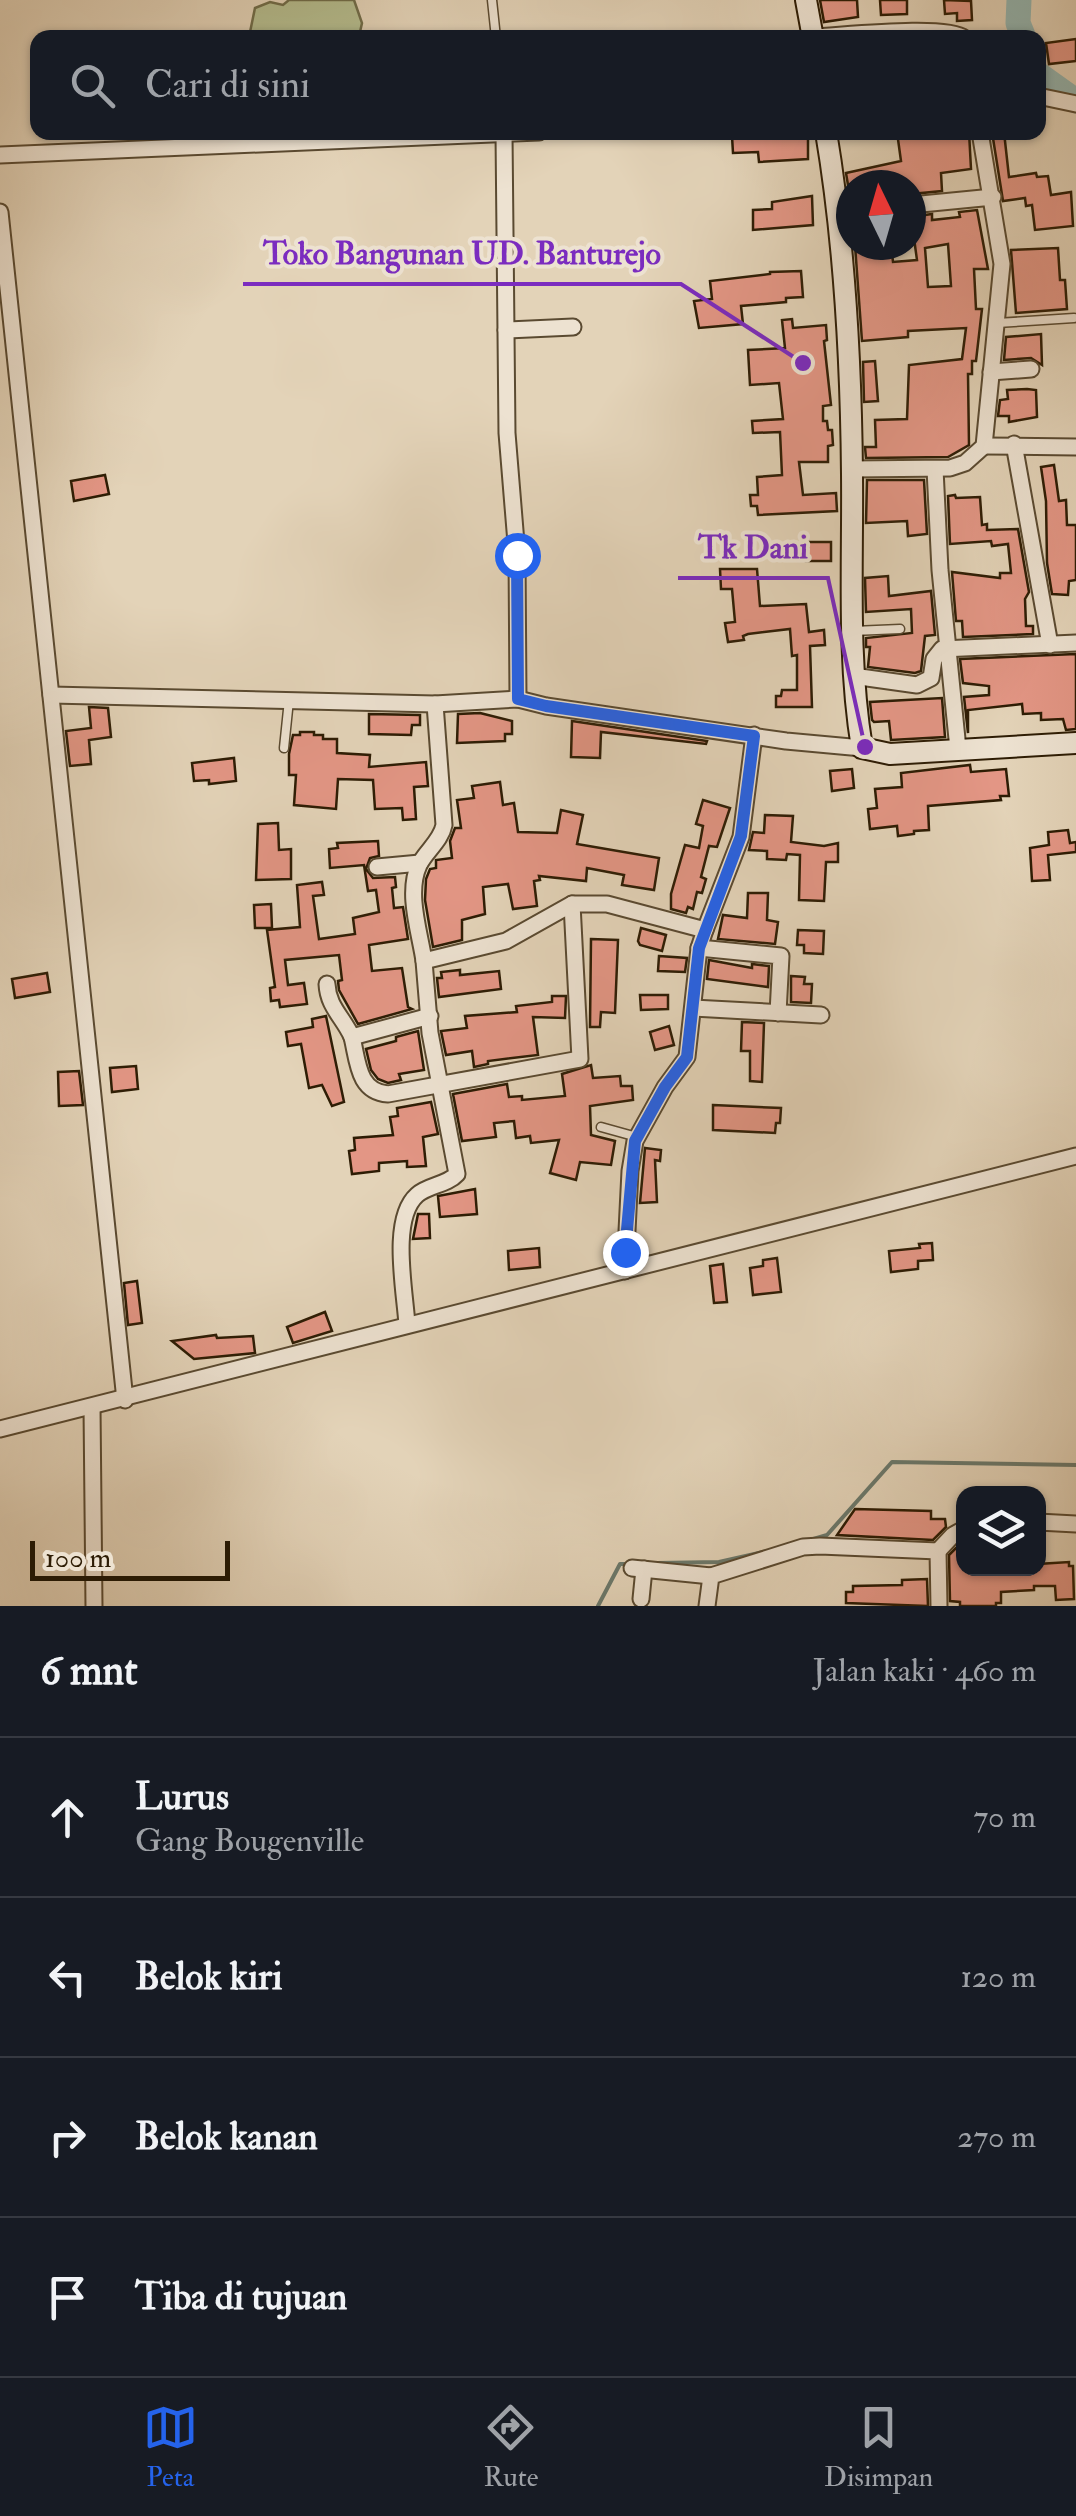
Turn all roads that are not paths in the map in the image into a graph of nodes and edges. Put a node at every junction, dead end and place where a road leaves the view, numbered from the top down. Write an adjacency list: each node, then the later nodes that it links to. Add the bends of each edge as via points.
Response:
1 (492, 0): 3 (lane)
2 (806, 0): 4 (street)
3 (495, 30)
4 (812, 30)
5 (1046, 98): 6 (street)
6 (1076, 104)
7 (344, 140): 11 (street)
8 (504, 140): 20 (street)
9 (828, 140): 12 (street)
10 (981, 140): 13 (street)
11 (0, 155)
12 (836, 174)
13 (992, 197): 14 (street); 18 (street, via 1002,264)
14 (926, 204)
15 (0, 212): 34 (street)
16 (846, 260): 27 (street)
17 (1074, 318): 18 (lane)
18 (997, 323): 22 (street)
19 (573, 327): 20 (street)
20 (506, 330): 35 (street)
21 (1031, 368): 22 (street)
22 (990, 372): 24 (street)
23 (1014, 444): 24 (street); 25 (street); 31 (street)
24 (984, 446): 26 (street, via 965,464)
25 (1076, 447)
26 (935, 469): 27 (street); 32 (street)
27 (852, 470): 29 (street)
28 (900, 629): 29 (lane)
29 (853, 631): 33 (street)
30 (1076, 642): 31 (street)
31 (1050, 645): 32 (street)
32 (947, 649): 33 (street, via 938,653 931,678 917,685); 42 (street)
33 (853, 676): 41 (street)
34 (51, 694): 36 (street); 61 (street)
35 (518, 699): 37 (street); 38 (street)
36 (289, 700): 37 (street); 40 (lane)
37 (435, 704): 43 (street, via 444,825)
38 (754, 736): 41 (street); 46 (street, via 741,836)
39 (1076, 743): 42 (street)
40 (284, 748)
41 (862, 748): 42 (street, via 890,754)
42 (958, 750)
43 (420, 863): 44 (street); 48 (street, via 414,900)
44 (376, 867)
45 (572, 904): 46 (street, via 607,904); 48 (street, via 506,941); 55 (street, via 580,1058)
46 (705, 930): 47 (street)
47 (699, 948): 50 (street); 51 (street, via 781,956)
48 (424, 961): 53 (street)
49 (328, 984): 54 (street, via 332,1008)
50 (694, 1008): 51 (street); 57 (street, via 687,1057)
51 (778, 1012): 52 (street)
52 (821, 1015)
53 (430, 1016): 54 (street); 55 (street)
54 (352, 1037): 55 (street, via 369,1090 388,1094)
55 (440, 1082): 60 (street, via 457,1174 418,1194 407,1208 401,1236)
56 (601, 1127): 57 (lane)
57 (637, 1137): 59 (street)
58 (1076, 1156): 59 (street)
59 (624, 1270): 60 (street)
60 (406, 1325): 61 (street)
61 (125, 1400): 62 (street)
62 (92, 1406): 63 (street); 70 (street)
63 (0, 1429)
64 (1046, 1522): 65 (street)
65 (1076, 1524)
66 (956, 1533): 67 (street)
67 (938, 1552): 68 (street, via 803,1547); 72 (street)
68 (711, 1576): 69 (street, via 638,1569); 71 (street)
69 (641, 1599)
70 (94, 1606)
71 (707, 1606)
72 (939, 1606)

